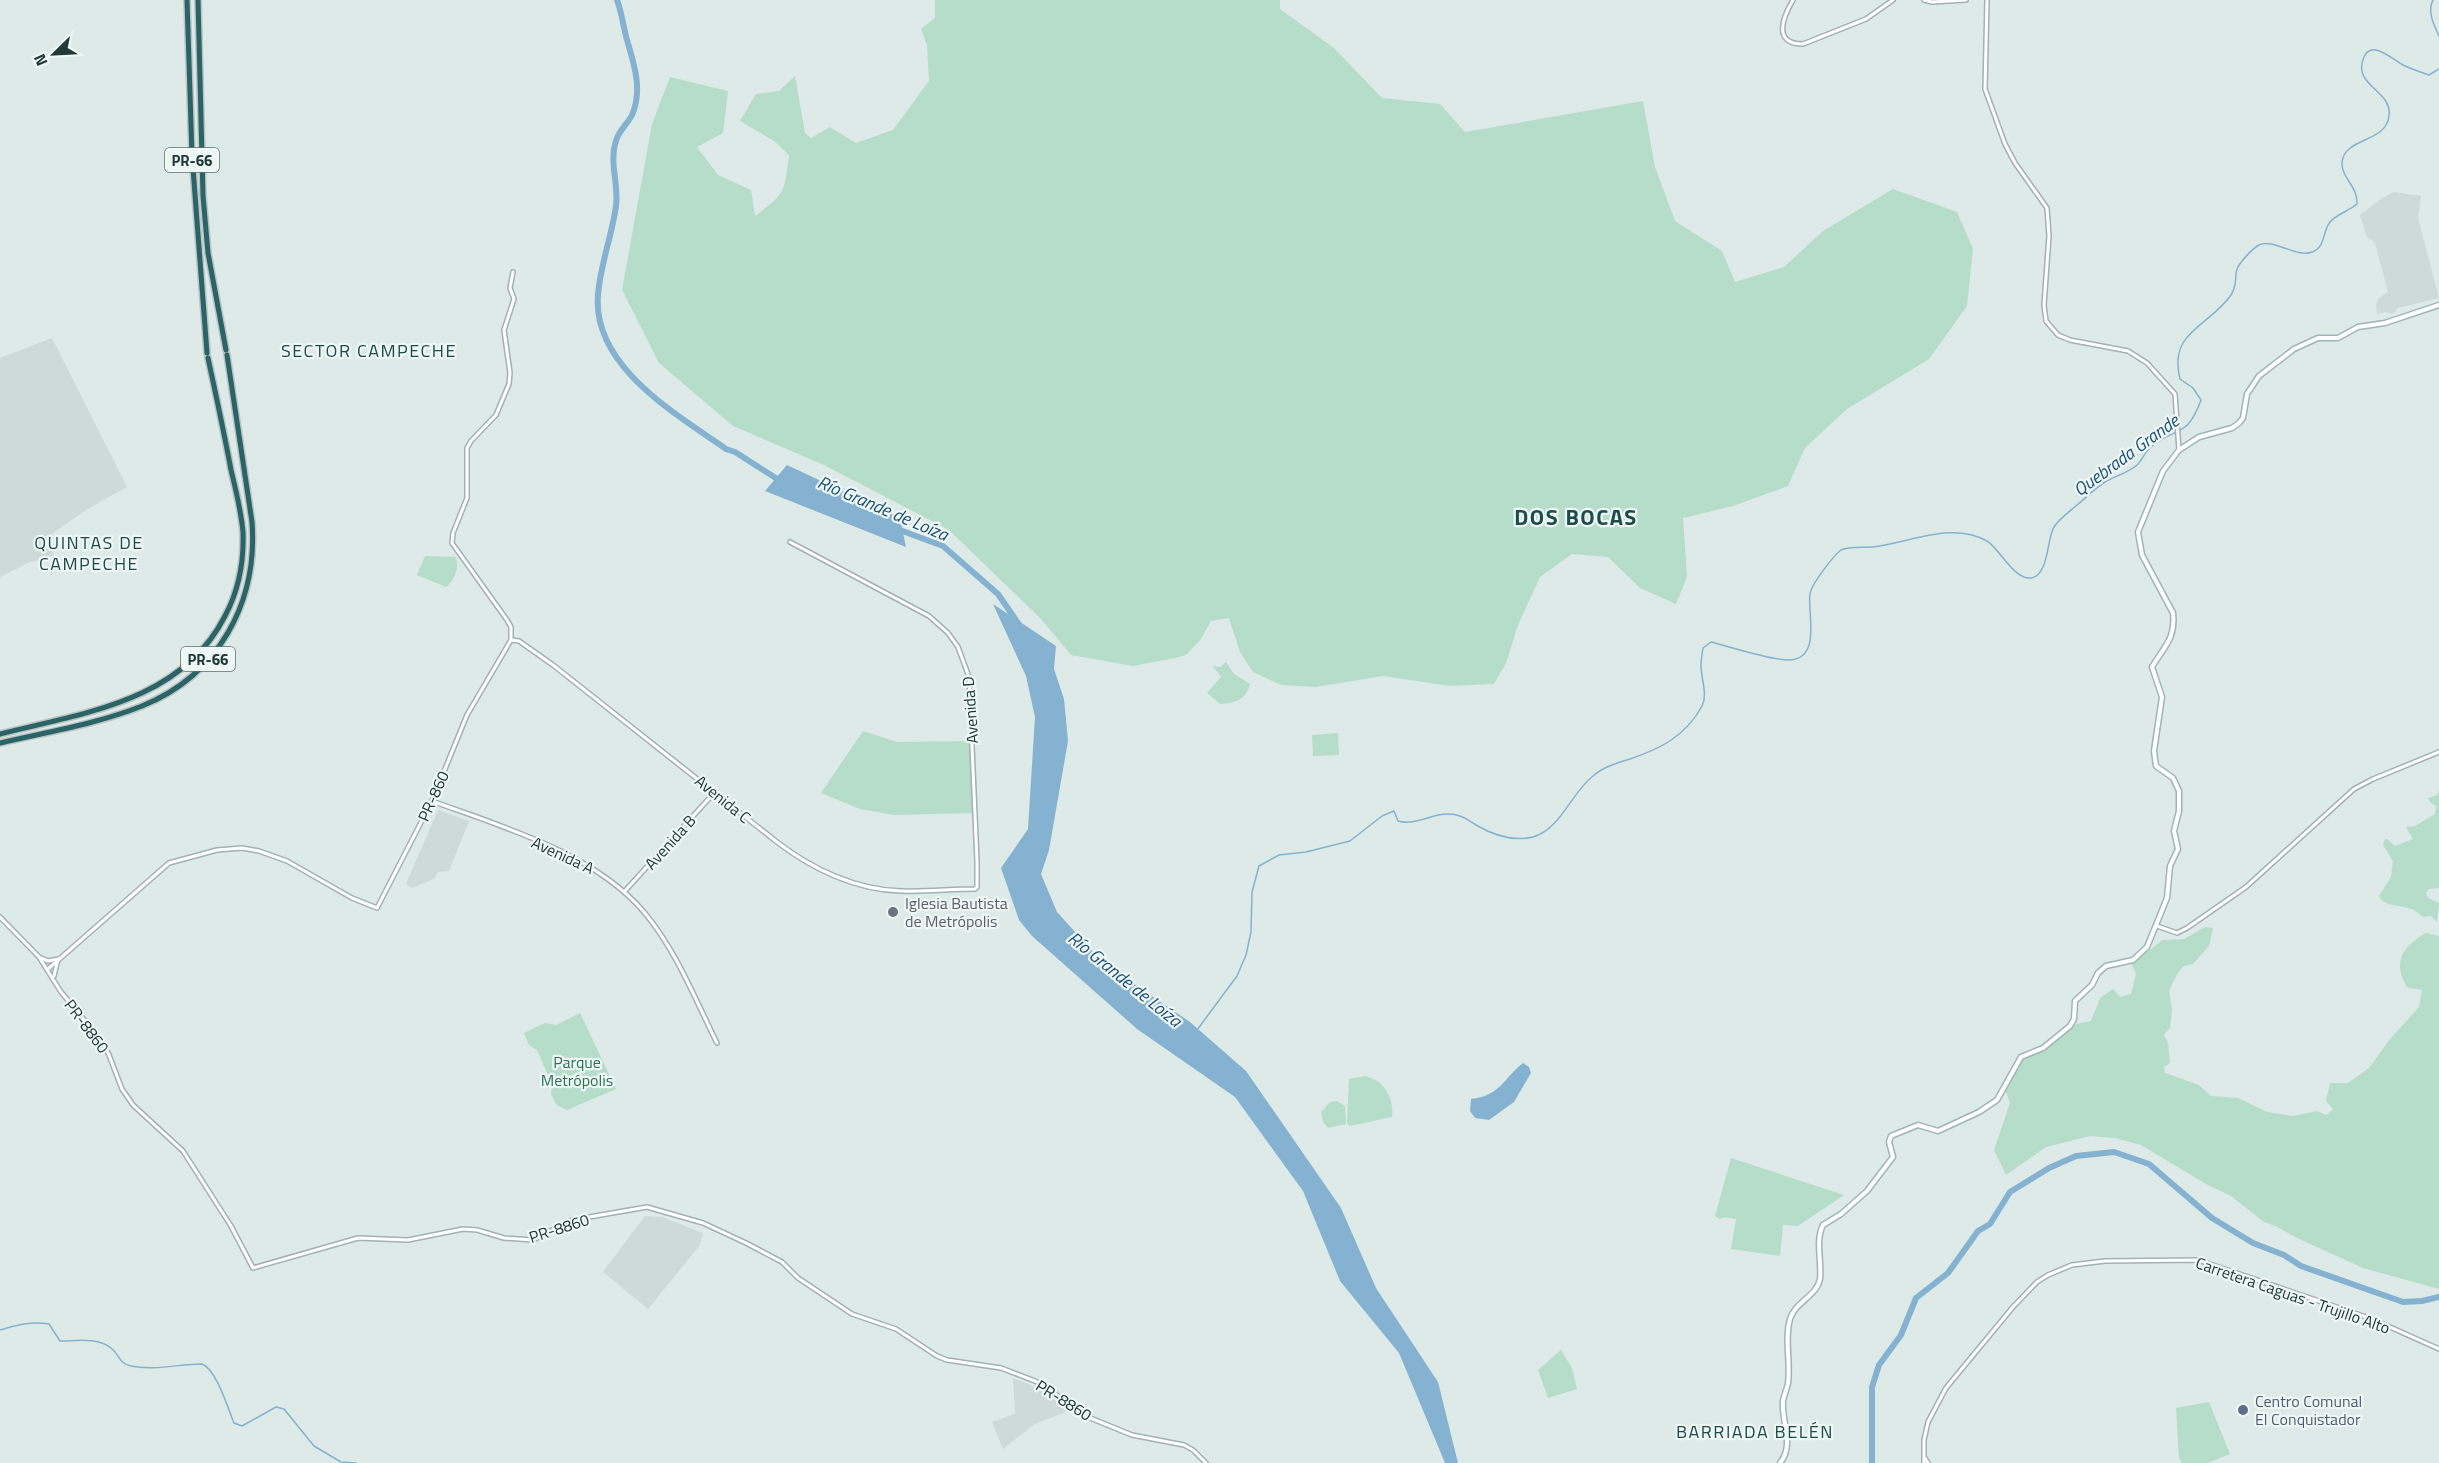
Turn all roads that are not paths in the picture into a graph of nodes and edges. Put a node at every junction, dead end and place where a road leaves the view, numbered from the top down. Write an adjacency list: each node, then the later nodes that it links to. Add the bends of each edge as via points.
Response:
1 (187, 0): 13 (highway, PR-66, via 192,155 208,355 240,513 242,558 234,597 210,642 178,673 133,698 104,708)
2 (198, 0): 14 (highway, PR-66, via 208,253 252,522 252,563 240,609 216,650 180,685 143,705)
3 (1793, 0): 4 (street, via 1782,25 1787,40 1795,44 1845,29)
4 (1893, 0)
5 (1924, 0): 6 (street)
6 (1966, 0)
7 (1987, 0): 10 (street, via 1986,89 2005,144 2047,208 2046,321 2058,335 2128,351 2146,363 2175,394)
8 (513, 272): 12 (street, via 510,288 514,299 504,330 509,384 496,415 467,448 467,498 453,533 453,543 511,627)
9 (2439, 305): 10 (main road, via 2358,327 2338,338 2318,338 2294,349 2259,376 2247,394 2239,423 2199,437)
10 (2179, 450): 21 (main road, via 2163,471 2138,532 2142,555 2171,608 2174,623 2171,638 2152,667 2162,697 2154,757 2179,791 2174,831 2178,849 2170,866 2168,898)
11 (790, 543): 18 (street, Avenida D, via 929,616 948,633 963,656 969,677 977,887)
12 (512, 640): 16 (street, Avenida C, via 519,640 553,665); 17 (street, PR-860 / PR-860, via 467,715)
13 (0, 734)
14 (0, 743)
15 (2439, 752): 21 (street, via 2354,789 2246,887 2187,928 2177,933)
16 (715, 793): 18 (street, Avenida C, via 794,855 834,876 898,891); 19 (street, Avenida B)
17 (432, 801): 19 (street, Avenida A, via 575,858); 23 (street, PR-860 / PR-860, via 377,908 287,861 242,848 217,850 169,863)
18 (962, 889)
19 (624, 892): 26 (street, Avenida A, via 659,932)
20 (0, 917): 22 (street)
21 (2157, 926): 29 (main road, via 2141,954 2128,962 2106,966 2079,995 2070,1026 2043,1048 2020,1057 1993,1103 1938,1131 1918,1125 1895,1133 1889,1142 1893,1157 1872,1186 1823,1225 1819,1282 1790,1319 1788,1382 1783,1404 1787,1449)
22 (39, 957): 23 (street, via 48,961); 24 (street)
23 (58, 959): 24 (street, PR-860 / PR-860); 25 (street)
24 (48, 969): 25 (street, PR-8860 / PR-8860)
25 (54, 978): 28 (street, PR-8860 / PR-8860, via 104,1045 133,1105 183,1151 253,1268 358,1238 408,1240 463,1229 533,1240 572,1220 647,1206 703,1223 746,1243 782,1262 798,1278 852,1314 896,1329 934,1355 1001,1368 1035,1381 1078,1413 1132,1435 1184,1444)
26 (717, 1043)
27 (2439, 1349): 30 (street, Carretera Caguas - Trujillo Alto, via 2372,1319 2198,1260 2072,1265 2037,1282 1951,1381 1928,1422 1924,1440)
28 (1206, 1463)
29 (1780, 1463)
30 (1926, 1463)

